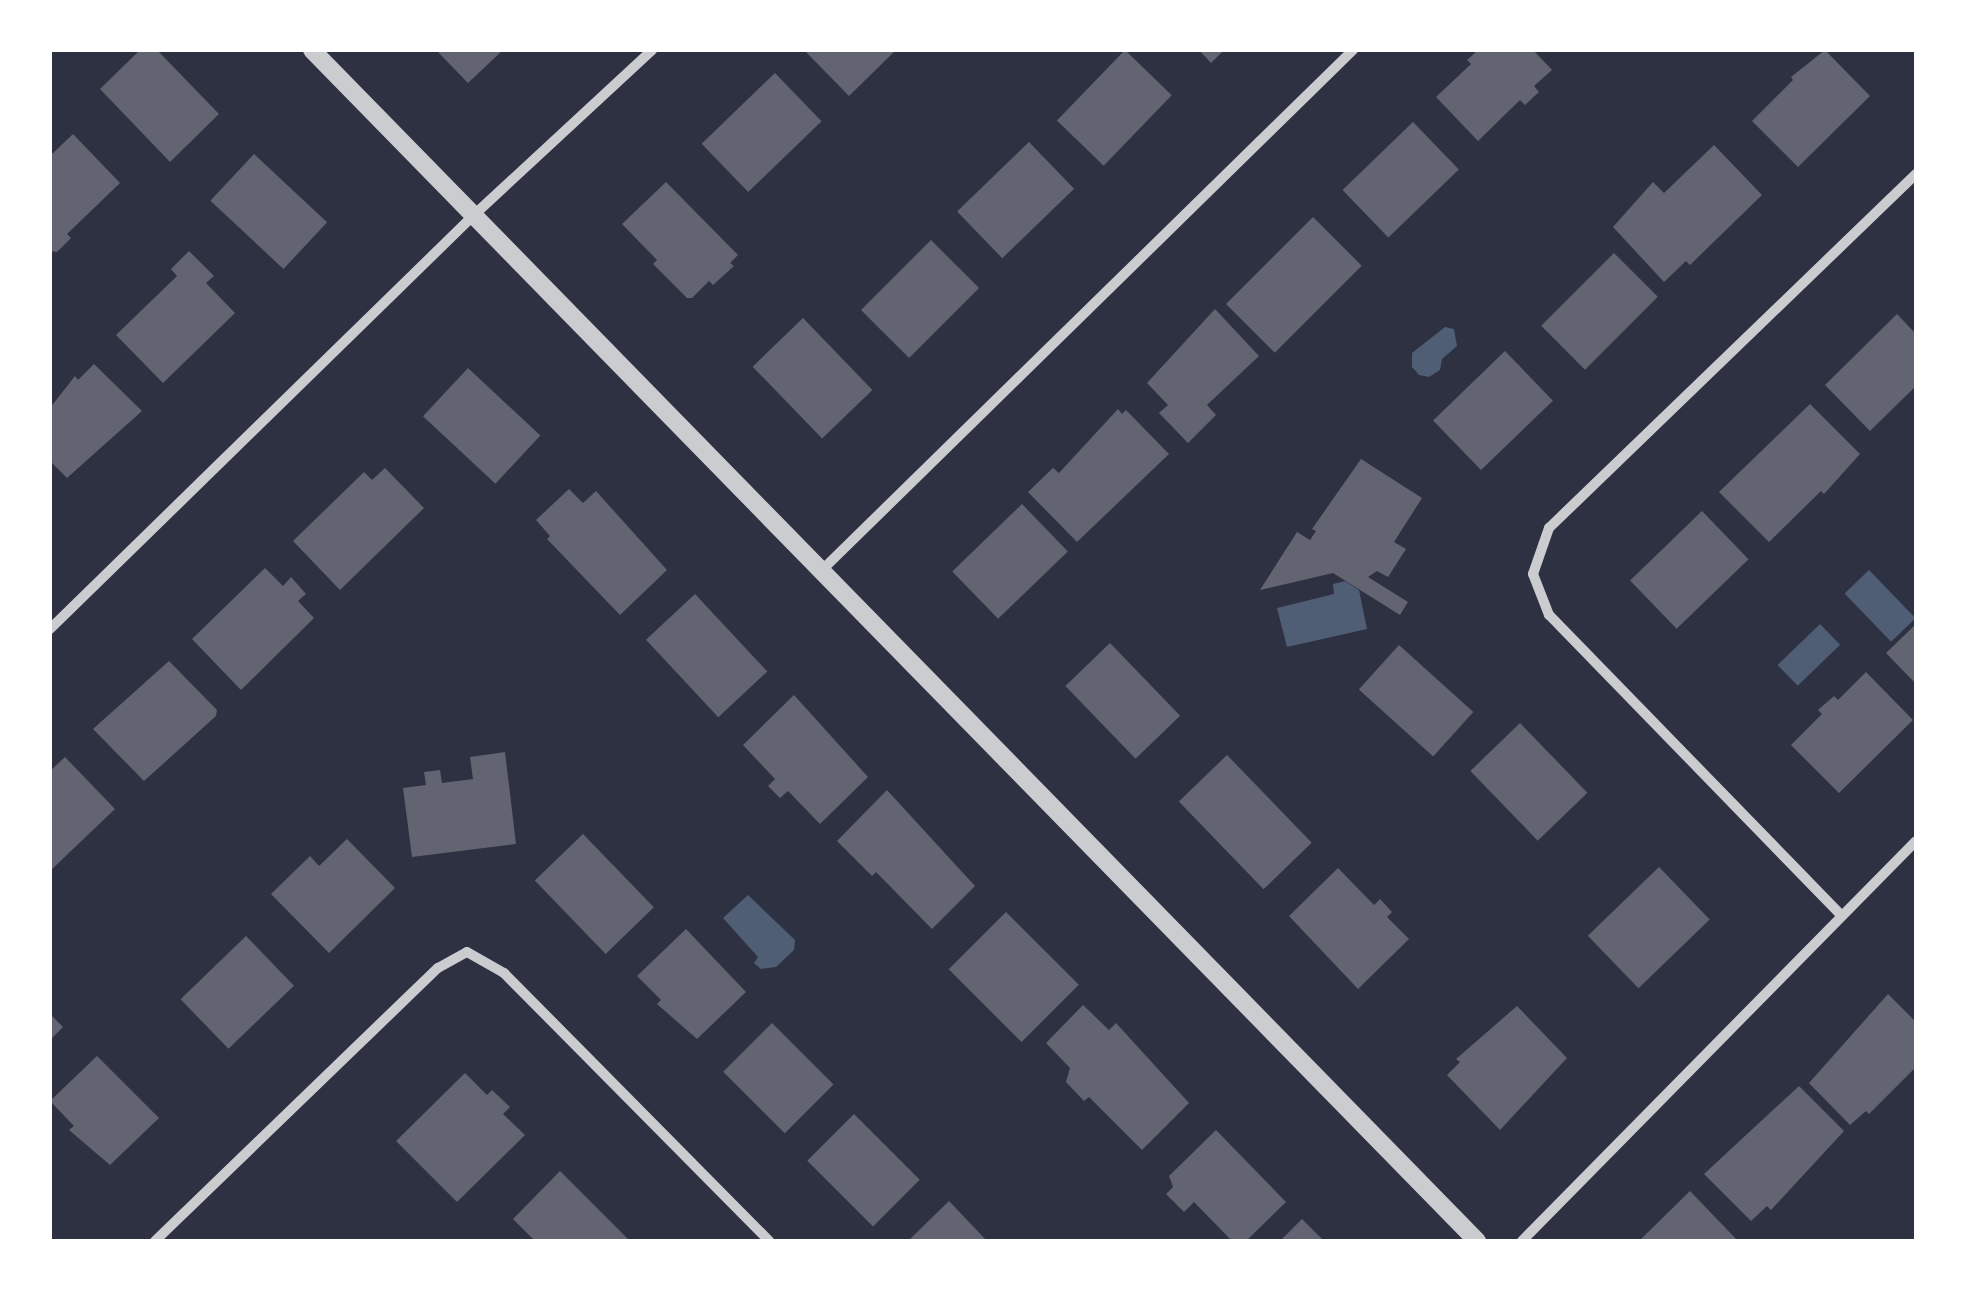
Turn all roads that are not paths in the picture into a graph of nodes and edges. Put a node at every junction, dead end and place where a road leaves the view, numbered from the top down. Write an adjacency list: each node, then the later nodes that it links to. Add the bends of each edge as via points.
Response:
1 (312, 50): 5 (street)
2 (652, 50): 5 (street)
3 (1353, 50): 6 (street)
4 (1916, 174): 9 (street, via 1549,528 1534,574 1549,615)
5 (474, 214): 6 (street); 7 (street)
6 (821, 571): 12 (street)
7 (50, 628)
8 (1916, 841): 9 (street)
9 (1841, 914): 13 (street)
10 (156, 1241): 11 (street, via 438,968 467,952 504,972)
11 (769, 1241)
12 (1477, 1241)
13 (1522, 1241)

